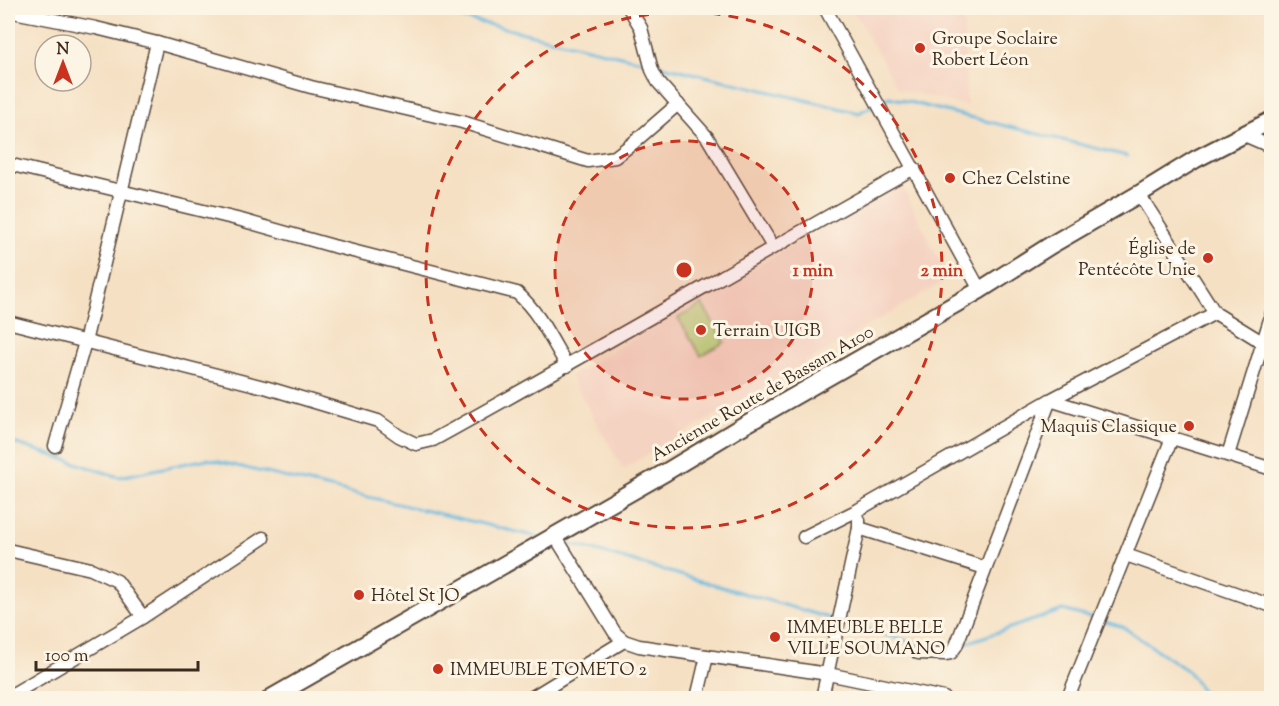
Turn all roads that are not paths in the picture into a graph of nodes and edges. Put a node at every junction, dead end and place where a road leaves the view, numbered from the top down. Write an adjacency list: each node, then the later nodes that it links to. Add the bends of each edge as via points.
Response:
1 (629, 8): 5 (street, via 641,28 658,82)
2 (825, 8): 10 (street)
3 (8, 11): 4 (street)
4 (156, 43): 5 (street, via 588,160 615,157); 11 (street)
5 (678, 104): 13 (street, via 707,137)
6 (1272, 120): 7 (main road, Ancienne Route de Bassam A100)
7 (1242, 134): 8 (street); 12 (main road, Ancienne Route de Bassam A100)
8 (1272, 147)
9 (8, 164): 11 (street)
10 (914, 168): 13 (street); 14 (street)
11 (121, 191): 18 (street); 20 (street, via 518,293 528,302)
12 (1139, 194): 14 (main road, Ancienne Route de Bassam A100); 15 (street)
13 (773, 247): 20 (street)
14 (980, 290): 28 (main road, Ancienne Route de Bassam A100)
15 (1215, 313): 19 (street); 21 (street)
16 (1272, 313): 19 (street)
17 (8, 322): 18 (street)
18 (85, 342): 20 (street, via 268,388 378,421 416,444 433,440); 23 (street)
19 (1262, 342): 24 (street)
20 (567, 366)
21 (1050, 400): 22 (street); 26 (street); 33 (street)
22 (1172, 438): 24 (street); 32 (street)
23 (55, 446)
24 (1228, 455): 25 (street)
25 (1272, 469)
26 (858, 510): 27 (street); 29 (street)
27 (859, 528): 33 (street); 39 (street)
28 (555, 536): 36 (street, via 615,633); 42 (main road, Ancienne Route de Bassam A100)
29 (804, 537)
30 (263, 538): 35 (street)
31 (8, 549): 35 (street, via 91,569 117,581)
32 (1126, 555): 34 (street); 46 (street)
33 (985, 568): 37 (street, via 951,653)
34 (1272, 606)
35 (143, 617): 40 (street)
36 (624, 641): 38 (street); 43 (street)
37 (918, 652)
38 (707, 656): 39 (street); 44 (street)
39 (828, 674): 41 (street); 45 (street)
40 (8, 697)
41 (939, 698)
42 (271, 699)
43 (531, 699)
44 (697, 699)
45 (822, 699)
46 (1068, 699)

